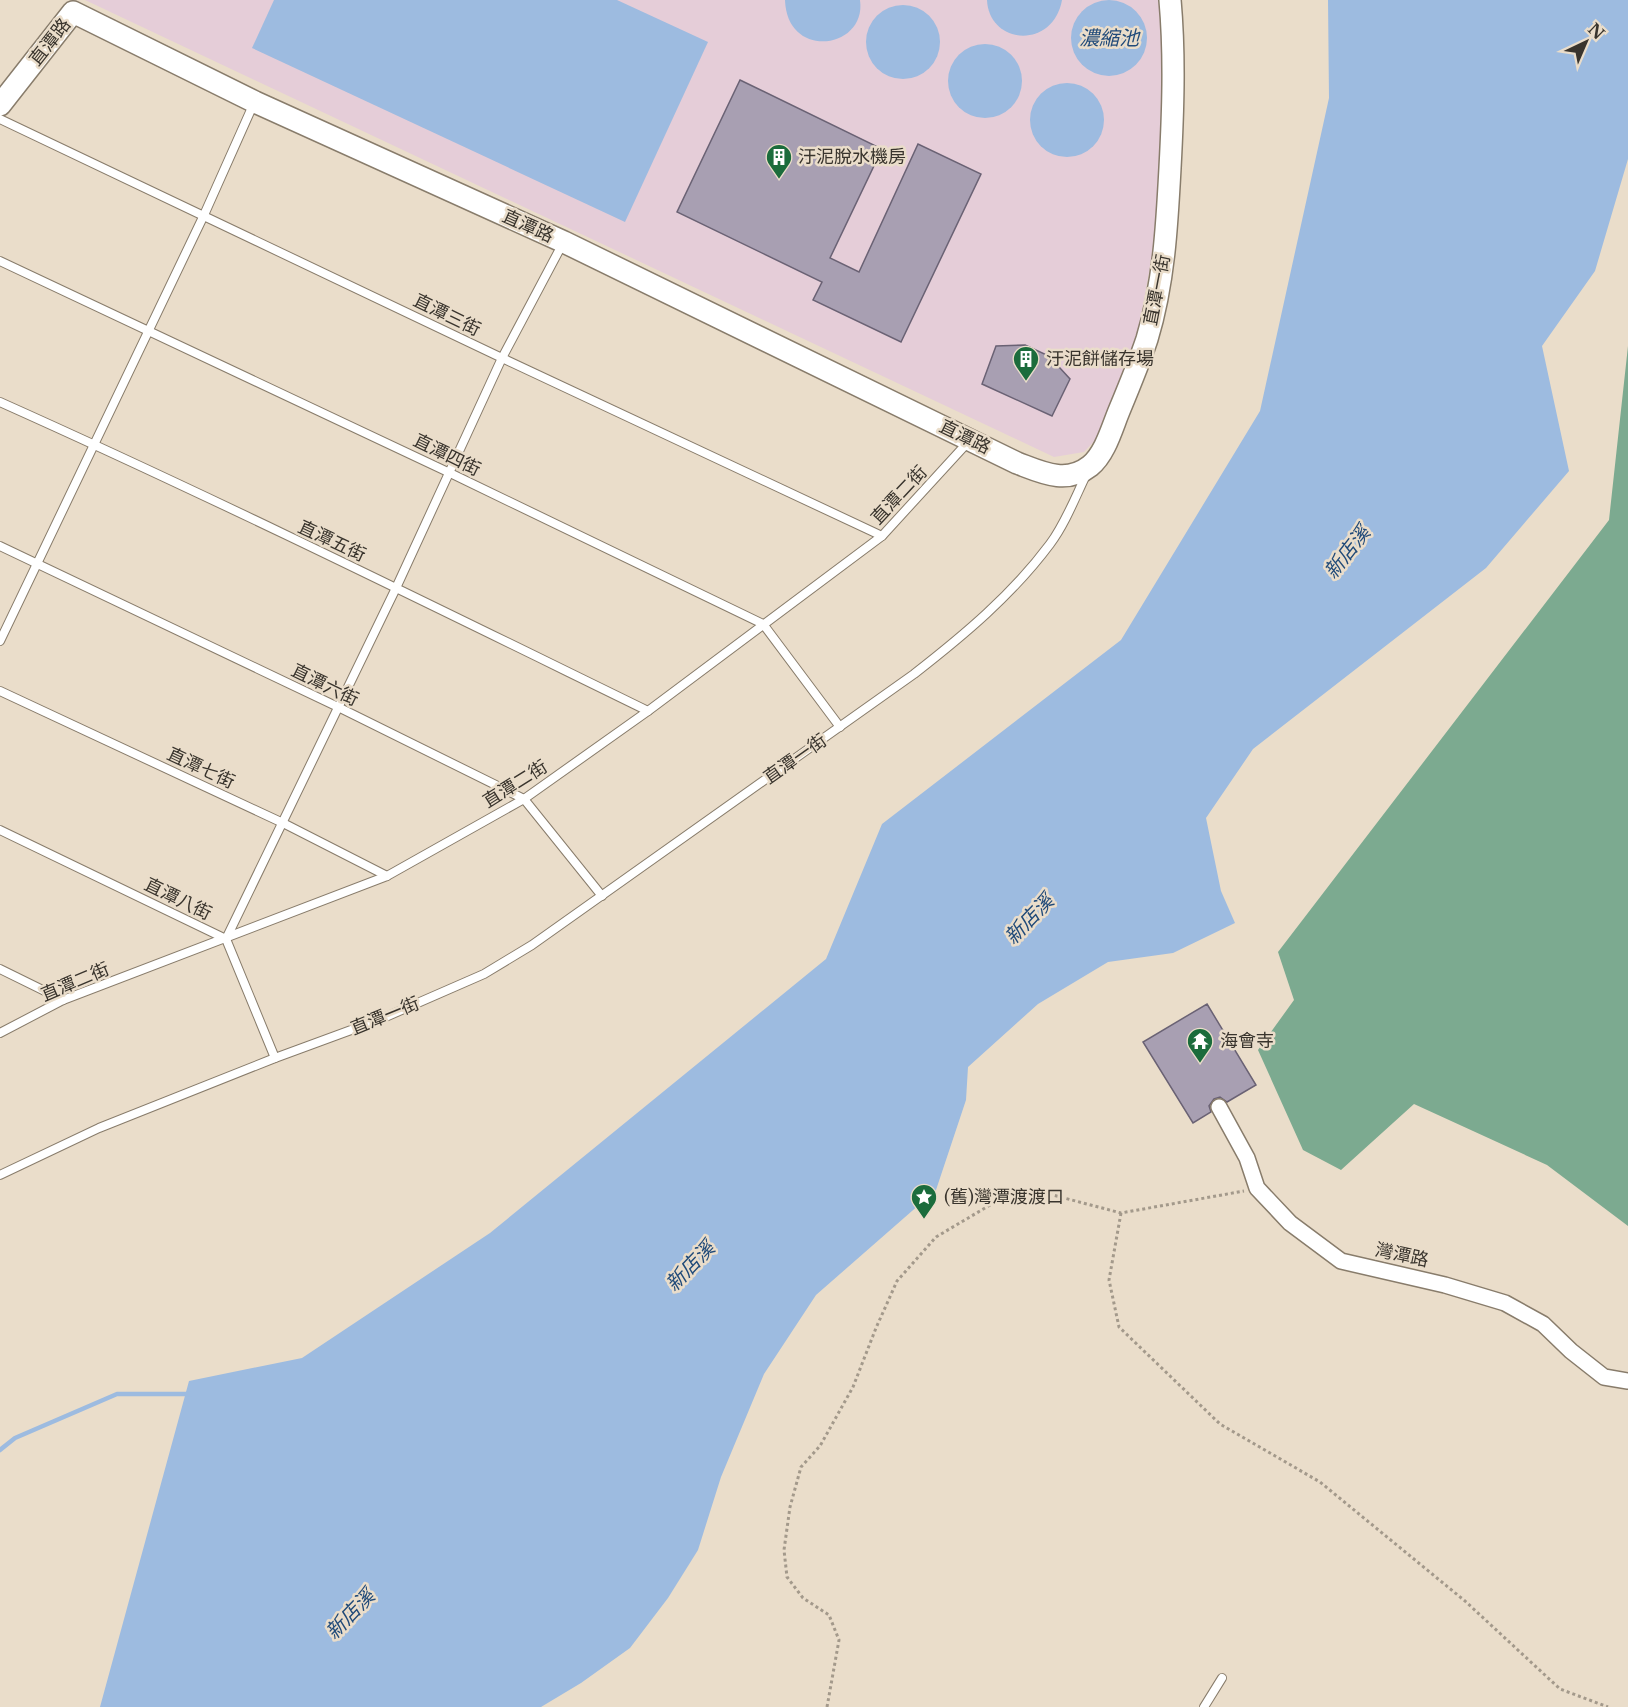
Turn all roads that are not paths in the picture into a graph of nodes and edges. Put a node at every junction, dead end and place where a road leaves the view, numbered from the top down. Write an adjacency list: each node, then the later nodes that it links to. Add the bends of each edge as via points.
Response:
1 (1170, 0): 13 (street, 直潭一街, via 1173,110 1167,240 1144,347 1103,449)
2 (255, 102): 3 (street, 直潭路, via 74,12); 5 (lane); 6 (street, 直潭路)
3 (0, 105)
4 (0, 119): 5 (lane, 直潭三街)
5 (204, 215): 8 (lane); 9 (lane, 直潭三街)
6 (564, 242): 9 (lane); 11 (street, 直潭路)
7 (0, 261): 8 (lane, 直潭四街)
8 (149, 330): 12 (lane); 14 (lane, 直潭四街)
9 (502, 358): 14 (lane); 15 (lane, 直潭三街)
10 (0, 402): 12 (lane, 直潭五街)
11 (970, 439): 13 (street, 直潭路, via 1051,476 1071,476); 15 (lane, 直潭二街)
12 (95, 445): 17 (lane); 18 (lane, 直潭五街)
13 (1090, 466): 24 (lane, 直潭一街, via 1051,543 1000,601 959,639)
14 (450, 473): 18 (lane); 19 (lane, 直潭四街)
15 (882, 536): 19 (lane, 直潭二街)
16 (0, 546): 17 (lane, 直潭六街)
17 (37, 563): 20 (lane); 22 (lane, 直潭六街)
18 (396, 588): 22 (lane); 23 (lane, 直潭五街)
19 (763, 624): 23 (lane, 直潭二街); 24 (lane, 直潭四街)
20 (0, 641)
21 (0, 691): 26 (lane, 直潭七街)
22 (338, 707): 25 (lane, 直潭六街); 26 (lane)
23 (648, 711): 25 (lane, 直潭二街)
24 (840, 727): 29 (lane, 直潭一街)
25 (524, 799): 28 (lane, 直潭二街); 29 (lane, 直潭六街)
26 (283, 823): 28 (lane, 直潭七街); 30 (lane)
27 (0, 830): 30 (lane, 直潭八街)
28 (387, 876): 30 (lane, 直潭二街)
29 (602, 896): 34 (lane, 直潭一街, via 484,974 381,1019)
30 (226, 939): 32 (lane, 直潭二街); 34 (lane, 直潭八街)
31 (0, 969): 32 (lane)
32 (63, 1000): 33 (lane, 直潭二街)
33 (0, 1033)
34 (275, 1058): 36 (lane, 直潭一街, via 99,1128)
35 (1219, 1107): 37 (street, 灣潭路, via 1247,1158 1257,1188 1290,1223 1341,1261 1505,1303 1543,1324 1604,1377)
36 (0, 1175)
37 (1628, 1381)
38 (1222, 1678): 39 (lane)
39 (1204, 1707)

